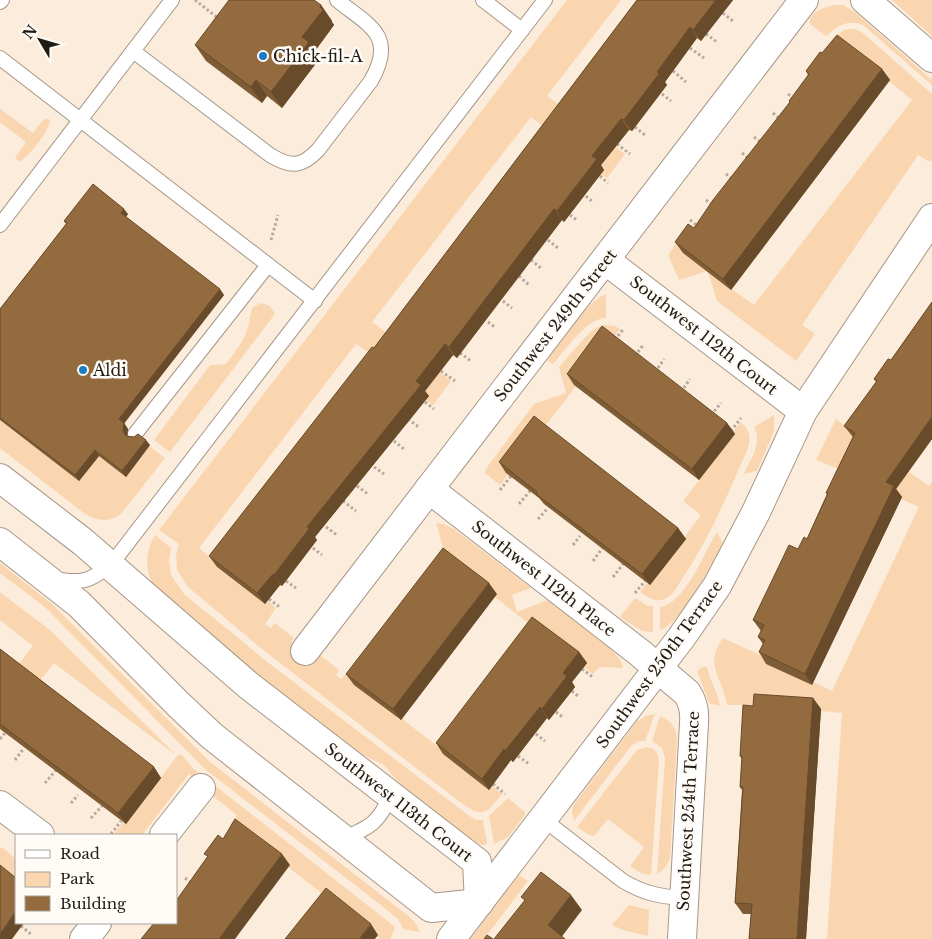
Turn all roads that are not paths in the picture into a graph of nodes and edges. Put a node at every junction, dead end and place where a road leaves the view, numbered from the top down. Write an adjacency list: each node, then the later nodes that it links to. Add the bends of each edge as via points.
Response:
1 (172, 0): 8 (lane)
2 (337, 0): 8 (lane, via 374,30 382,43 382,56 371,81 318,150 299,164 289,164 270,155)
3 (483, 0): 7 (lane)
4 (545, 0): 7 (lane)
5 (804, 0): 14 (street, Southwest 249th Street)
6 (865, 0): 10 (street)
7 (522, 30): 16 (lane)
8 (133, 51): 11 (lane)
9 (0, 58): 11 (lane)
10 (932, 58)
11 (81, 121): 13 (lane); 15 (lane)
12 (932, 218): 17 (street, Southwest 250th Terrace)
13 (0, 226)
14 (605, 260): 17 (street, Southwest 112th Court); 20 (street, Southwest 249th Street)
15 (268, 265): 16 (lane); 18 (lane)
16 (315, 301): 22 (lane)
17 (803, 411): 25 (street, Southwest 250th Terrace, via 717,586)
18 (135, 434)
19 (0, 478): 22 (street, Southwest 113th Court)
20 (429, 489): 24 (street, Southwest 249th Street); 25 (street, Southwest 112th Place)
21 (0, 542): 23 (street)
22 (110, 566): 23 (lane, via 81,582); 27 (street, Southwest 113th Court, via 236,676)
23 (39, 572): 32 (street, via 97,620 206,732)
24 (305, 651)
25 (658, 669): 29 (street, Southwest 250th Terrace); 33 (street, Southwest 254th Terrace, via 687,693 695,714)
26 (201, 788): 31 (street)
27 (391, 795): 32 (lane, via 374,823); 34 (street, Southwest 113th Court, via 477,862)
28 (0, 805): 30 (street)
29 (543, 819): 33 (lane, via 634,888 654,895); 34 (street, Southwest 250th Terrace)
30 (39, 834)
31 (165, 834)
32 (342, 839): 34 (street, via 431,908)
33 (684, 898): 38 (street, Southwest 254th Terrace)
34 (479, 903): 37 (street, Southwest 250th Terrace)
35 (95, 924): 36 (street)
36 (84, 939)
37 (451, 939)
38 (682, 939)

